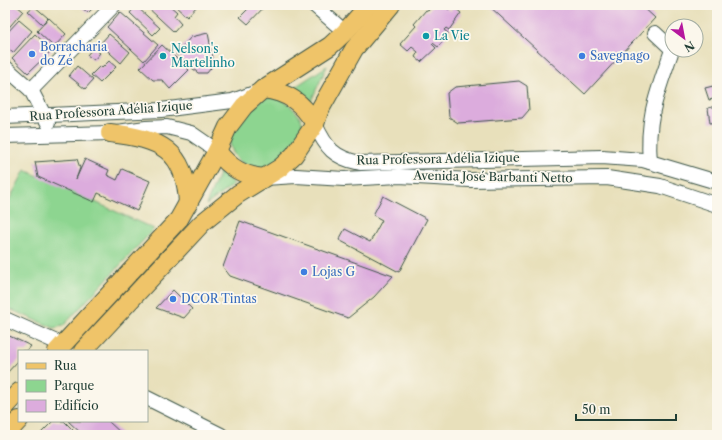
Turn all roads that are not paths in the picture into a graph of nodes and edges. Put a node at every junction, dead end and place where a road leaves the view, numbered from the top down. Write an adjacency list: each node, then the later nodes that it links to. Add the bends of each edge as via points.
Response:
1 (114, 5): 11 (street)
2 (314, 5): 5 (street)
3 (369, 5): 5 (main road)
4 (391, 5): 14 (main road, via 354,49 319,111)
5 (345, 32): 10 (main road, via 330,46)
6 (655, 33): 7 (street)
7 (664, 42)
8 (669, 58): 19 (street, via 652,110 648,141)
9 (5, 67): 11 (street)
10 (263, 89): 13 (street, Rua Professora Adélia Izique, via 232,100 168,109); 14 (main road, via 289,95 309,113); 18 (main road, via 244,106 228,127)
11 (31, 90): 13 (street)
12 (5, 117): 13 (street, Rua Professora Adélia Izique)
13 (45, 117): 16 (street)
14 (315, 124): 19 (street, Rua Professora Adélia Izique, via 323,140 334,153 343,159 360,162 602,157); 20 (main road, via 294,155)
15 (110, 133): 16 (street, Rua Professora Adélia Izique); 18 (street, Rua Professora Adélia Izique, via 167,127 191,133); 22 (main road, via 151,140 172,155 180,166 188,186)
16 (53, 135): 17 (street, Rua Professora Adélia Izique)
17 (5, 136)
18 (218, 151): 20 (main road, via 237,171); 22 (main road)
19 (650, 162): 21 (street)
20 (265, 178): 23 (street, Avenida José Barbanti Netto, via 607,178 660,186); 26 (main road, via 238,194 202,223)
21 (717, 182)
22 (188, 204): 25 (main road, via 179,219)
23 (717, 205)
24 (5, 319): 25 (street)
25 (60, 348)
26 (84, 350)
27 (18, 393): 29 (main road)
28 (148, 398): 32 (street)
29 (5, 407)
30 (18, 421): 31 (main road)
31 (5, 435)
32 (221, 435)

